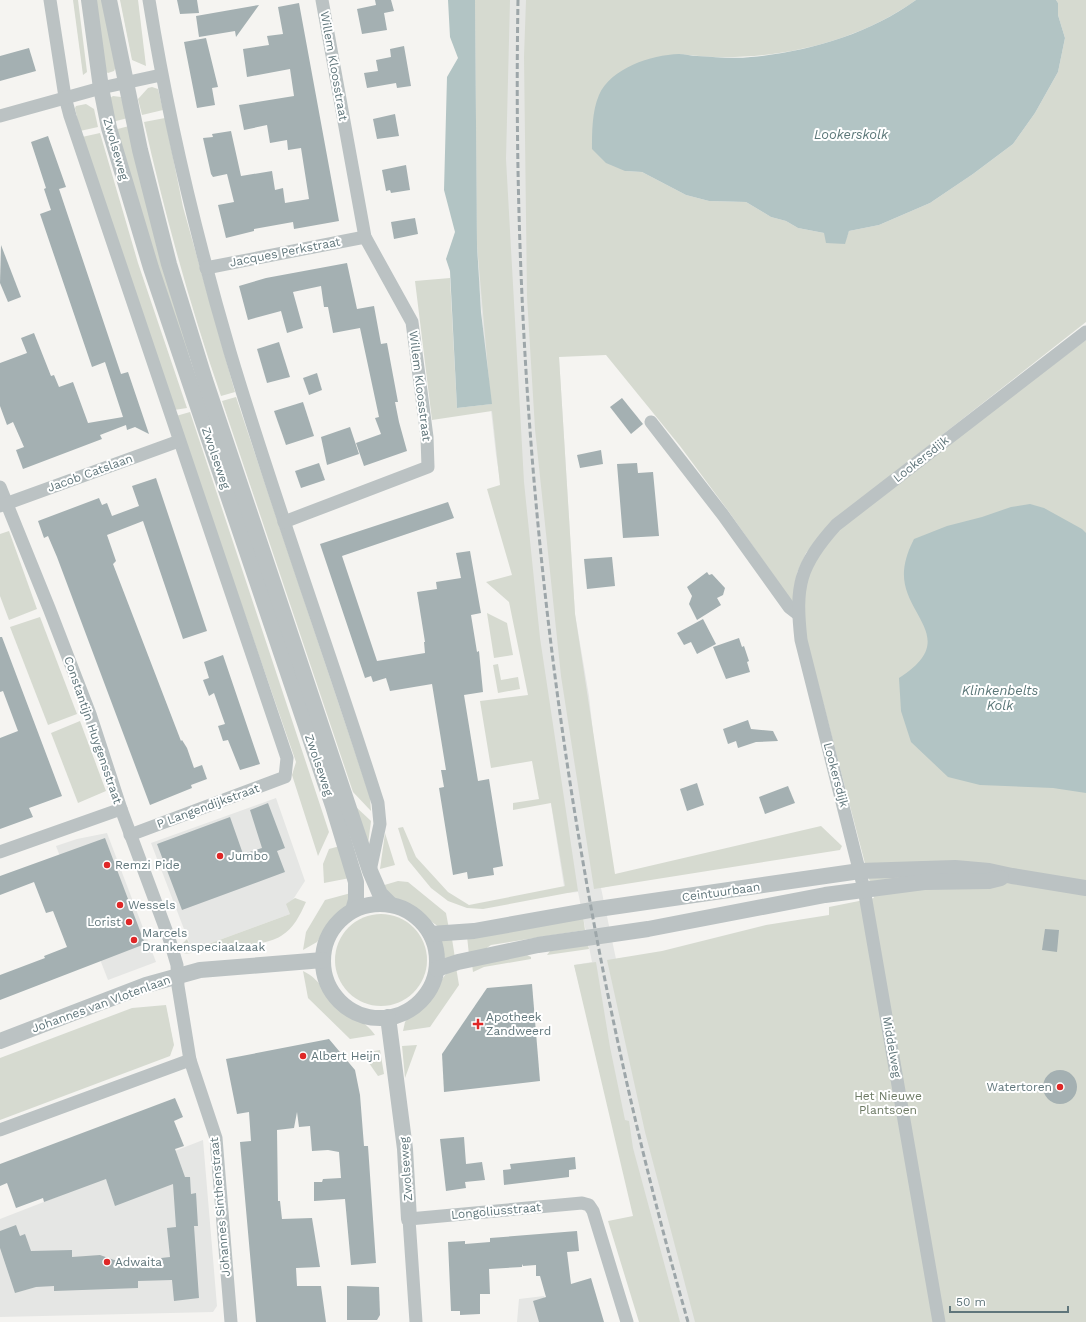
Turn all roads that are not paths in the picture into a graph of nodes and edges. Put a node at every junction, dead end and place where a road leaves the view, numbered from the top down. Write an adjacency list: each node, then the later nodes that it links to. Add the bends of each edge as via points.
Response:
1 (50, 0): 9 (street)
2 (89, 0): 8 (street, Zwolseweg)
3 (109, 0): 7 (street, Zwolseweg)
4 (149, 0): 6 (street)
5 (322, 0): 11 (street, Willem Kloosstraat)
6 (161, 75): 7 (street); 12 (street)
7 (125, 82): 8 (street); 23 (street, Zwolseweg, via 175,286)
8 (101, 88): 9 (street); 29 (street, Zwolseweg, via 109,128 151,268 354,875 357,889)
9 (65, 97): 10 (street); 15 (street)
10 (0, 116)
11 (364, 237): 12 (street, Jacques Perkstraat); 18 (street, Willem Kloosstraat, via 412,322 428,467)
12 (206, 268): 18 (street)
13 (1086, 332): 19 (street, Lookersdijk, via 836,524 804,568 800,580)
14 (651, 422): 19 (street, via 723,514 789,607)
15 (179, 441): 17 (street, Jacob Catslaan); 21 (street, P Langendijkstraat, via 287,758 285,777)
16 (0, 487): 17 (street, Constantijn Huygensstraat)
17 (3, 505): 20 (street, Constantijn Huygensstraat, via 49,608 90,714)
18 (284, 522): 23 (street, via 378,803 380,824)
19 (798, 614): 24 (street, Lookersdijk, via 801,640)
20 (121, 809): 21 (street, Constantijn Huygensstraat); 22 (street)
21 (130, 835): 33 (street, Constantijn Huygensstraat, via 169,938)
22 (0, 852)
23 (370, 871): 28 (street, Zwolseweg, via 380,894)
24 (860, 871): 25 (street, Ceintuurbaan, via 955,868); 27 (street, Lookersdijk); 30 (street, Ceintuurbaan, via 591,910 474,931)
25 (1012, 876): 26 (street, Ceintuurbaan); 27 (street, Ceintuurbaan, via 989,881 924,882)
26 (1086, 888)
27 (864, 889): 32 (street, Ceintuurbaan, via 648,929 538,945); 42 (street, Middelweg)
28 (390, 904): 29 (street, via 371,904); 30 (street, via 414,914)
29 (353, 910): 31 (street, via 331,931)
30 (431, 934): 32 (street, via 436,946)
31 (323, 960): 33 (street, Johannes van Vlotenlaan, via 206,970); 34 (street, via 330,988 342,1004 359,1014)
32 (437, 969): 34 (street, via 430,989 421,1001 408,1011)
33 (178, 976): 35 (street, Johannes van Vlotenlaan, via 146,985); 36 (street, Johannes Sinthenstraat)
34 (388, 1018): 38 (street, Zwolseweg, via 405,1149)
35 (0, 1041)
36 (190, 1060): 37 (street); 39 (street, Johannes Sinthenstraat, via 216,1138)
37 (0, 1130)
38 (409, 1219): 40 (street, Zwolseweg); 41 (street, Longoliusstraat, via 582,1203 589,1205)
39 (231, 1322)
40 (416, 1322)
41 (627, 1322)
42 (939, 1322)

